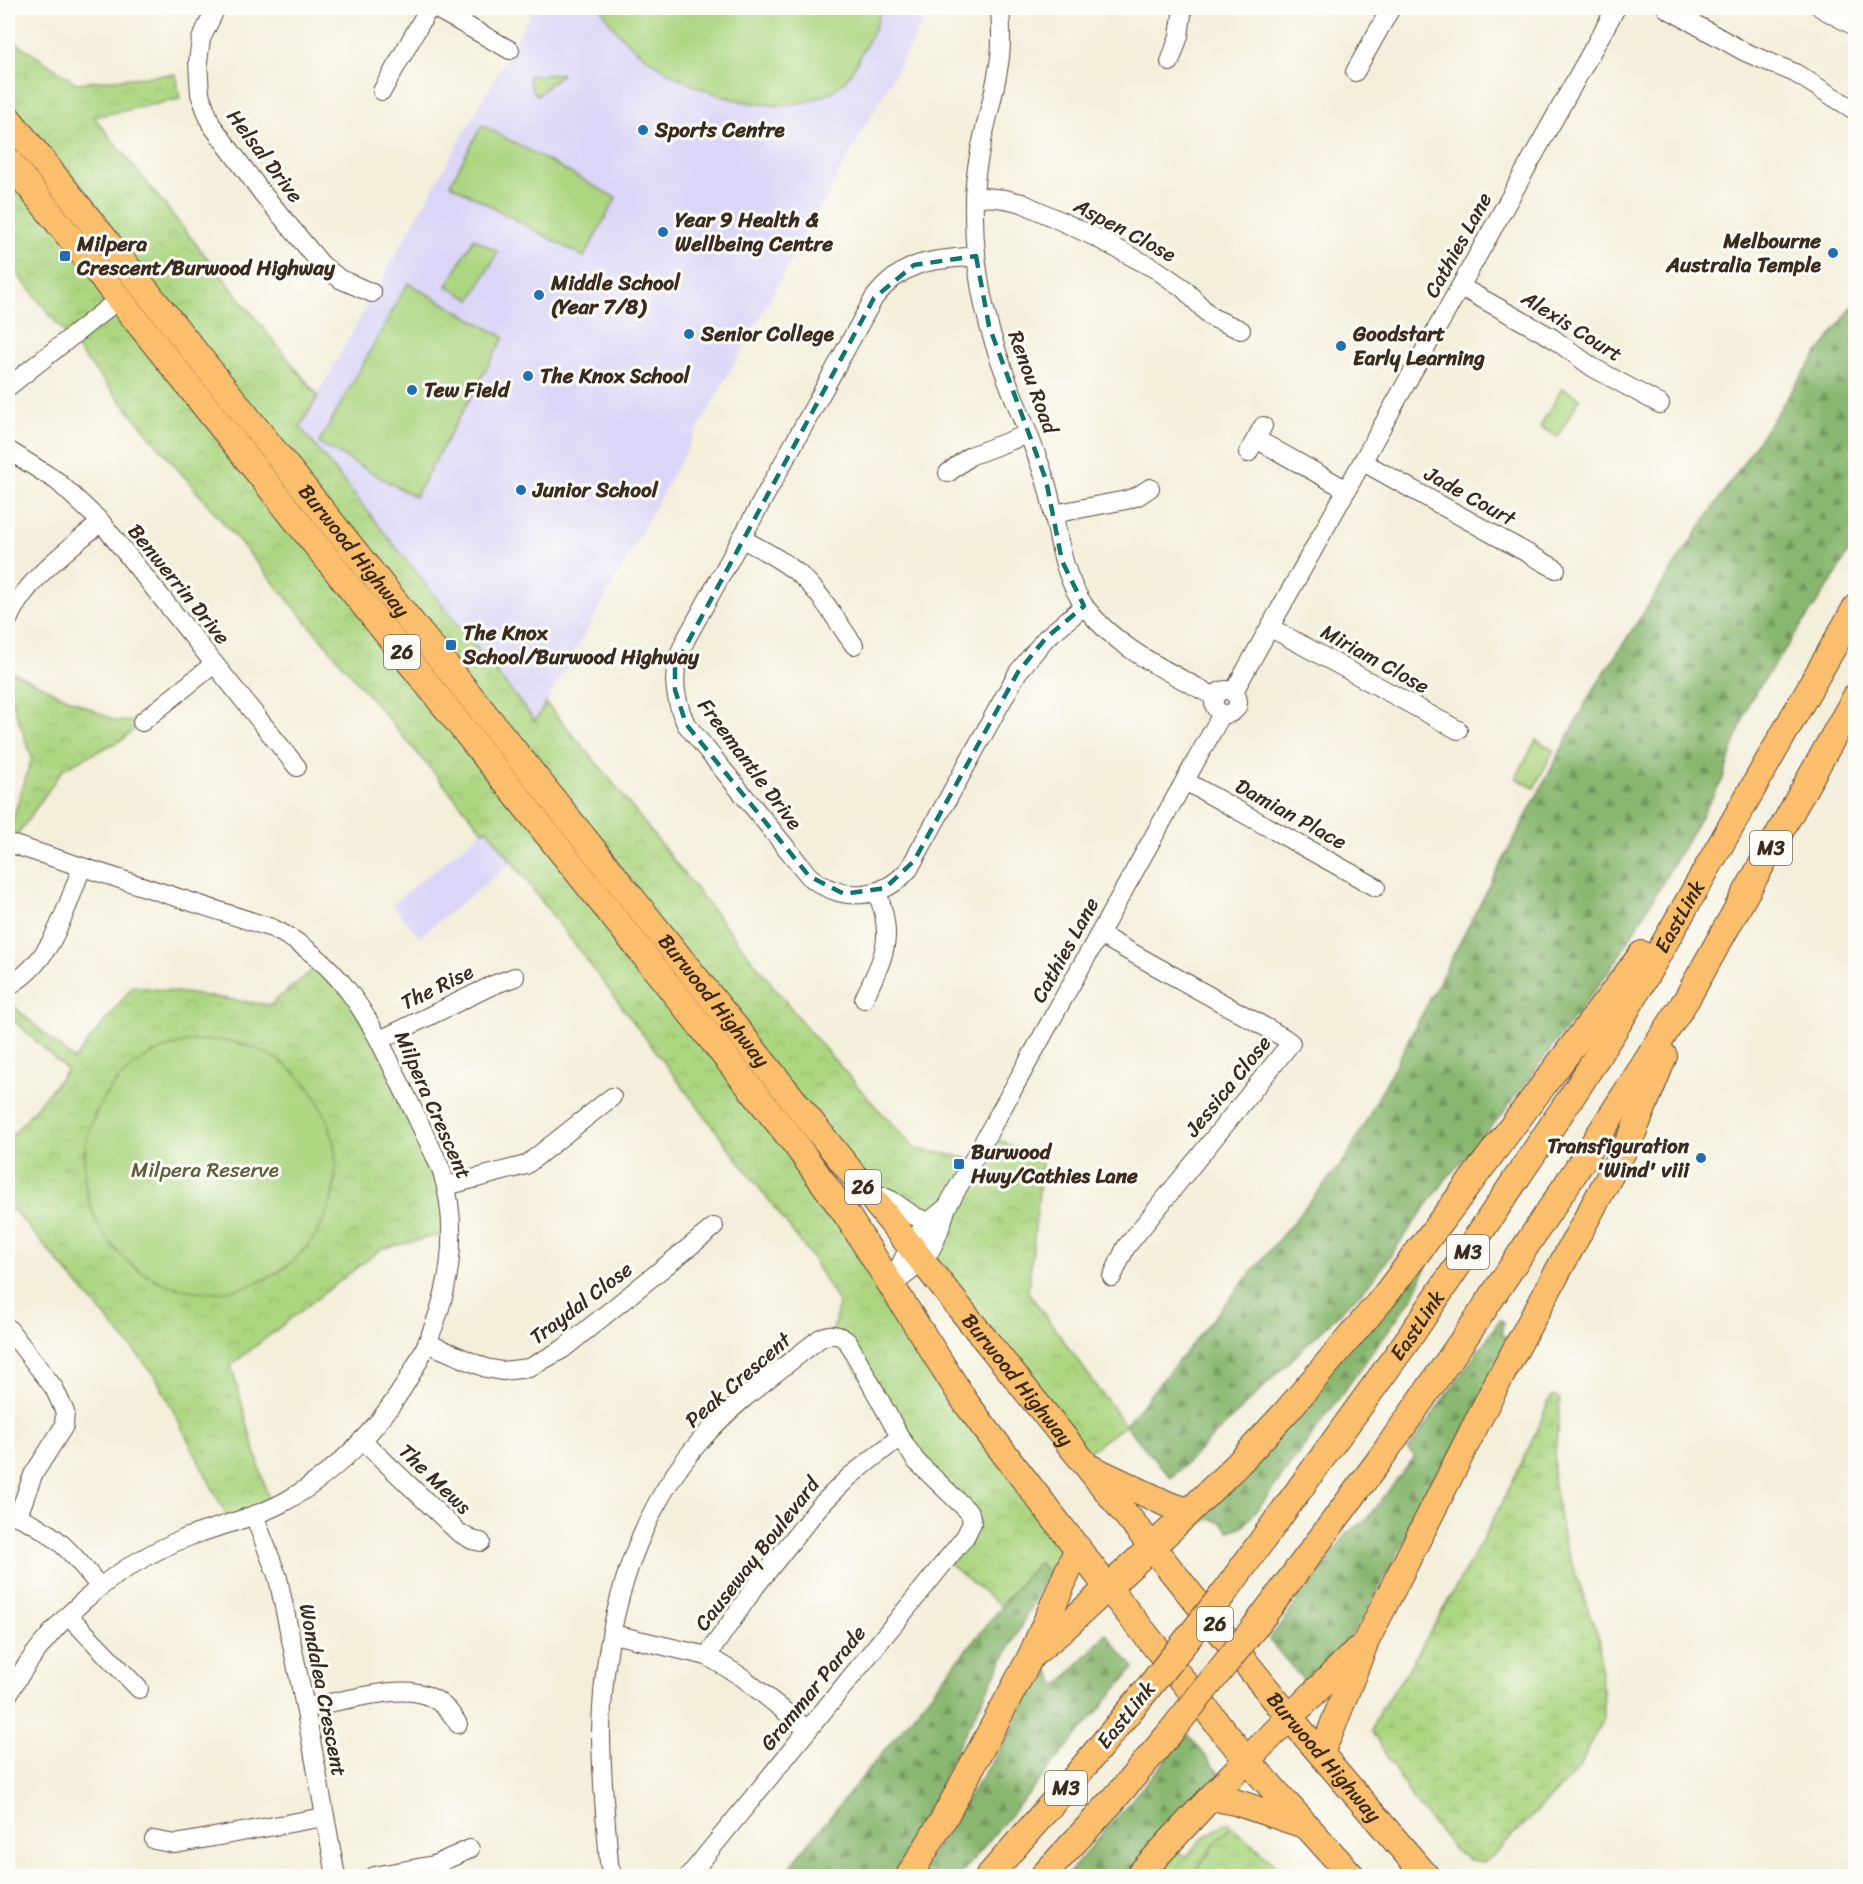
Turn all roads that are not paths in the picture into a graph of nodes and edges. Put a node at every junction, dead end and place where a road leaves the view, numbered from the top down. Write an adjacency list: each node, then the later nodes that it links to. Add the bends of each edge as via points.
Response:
1 (216, 8): 21 (street, Helsal Drive, via 201,39 198,62 200,94 211,124 314,256 340,279)
2 (429, 8): 14 (street)
3 (435, 8): 11 (street)
4 (1000, 8): 18 (street, Renou Road, via 1000,56 982,136)
5 (1183, 8): 12 (street)
6 (1391, 8): 13 (street)
7 (1616, 8): 20 (street, Cathies Lane)
8 (1666, 8): 15 (street, via 1745,52 1802,77)
9 (1821, 8): 10 (street)
10 (1856, 27)
11 (510, 50)
12 (1170, 62)
13 (1355, 72)
14 (382, 91)
15 (1856, 111)
16 (8, 118): 61 (highway, Burwood Highway / 26)
17 (8, 160): 22 (highway, Burwood Highway / 26)
18 (974, 196): 19 (street, Renou Road); 23 (street, Aspen Close, via 1022,203 1094,236 1168,277 1211,317)
19 (976, 256): 26 (street, Renou Road, via 989,326); 35 (street, Freemantle Drive, via 923,262 900,273 879,291)
20 (1461, 287): 25 (street, Alexis Court); 29 (street, Cathies Lane)
21 (372, 293)
22 (119, 299): 24 (street); 62 (highway, Burwood Highway / 26)
23 (1241, 330)
24 (8, 387)
25 (1660, 404)
26 (1028, 434): 30 (street, via 970,456); 33 (street, Renou Road, via 1046,480)
27 (1256, 439): 32 (street)
28 (8, 450): 34 (street, Benwerrin Drive, via 57,481)
29 (1363, 462): 32 (street, Cathies Lane); 36 (street, Jade Court)
30 (948, 473)
31 (1150, 488): 33 (street, via 1126,500)
32 (1347, 490): 40 (street, Cathies Lane)
33 (1053, 514): 37 (street, Renou Road, via 1062,561)
34 (101, 522): 39 (street, via 28,586); 42 (street, Benwerrin Drive)
35 (741, 538): 41 (street, via 802,576); 52 (street, Freemantle Drive, via 679,652 674,679 680,712 809,876 825,888 844,894)
36 (1556, 569)
37 (1084, 606): 44 (street, Renou Road, via 1120,642); 52 (street, Freemantle Drive, via 1046,638 1025,663 909,869)
38 (1856, 607): 53 (highway, EastLink / M3)
39 (8, 620)
40 (1271, 628): 44 (street, Cathies Lane, via 1233,693 1223,691); 46 (street, Miriam Close)
41 (854, 645)
42 (214, 664): 45 (street); 47 (street, Benwerrin Drive)
43 (1856, 696): 58 (highway, M3)
44 (1219, 705): 48 (street, Cathies Lane)
45 (142, 722)
46 (1458, 730)
47 (297, 767)
48 (1185, 781): 51 (street, Damian Place); 54 (street, Cathies Lane)
49 (8, 843): 50 (street, Milpera Crescent)
50 (82, 867): 56 (street, via 45,952 28,973); 59 (street, Milpera Crescent, via 290,937 342,983 369,1018)
51 (1376, 887)
52 (877, 892): 57 (street, via 887,924 887,943)
53 (1690, 896): 76 (highway, via 1383,1298 1286,1412); 108 (highway, EastLink / M3, bridge, via 1624,1014 1499,1207 1324,1457 1141,1697)
54 (1100, 935): 65 (street, Cathies Lane); 69 (street, Jessica Close, via 1291,1043 1126,1247)
55 (515, 977): 59 (street, The Rise)
56 (8, 986)
57 (864, 999)
58 (1686, 1000): 87 (highway, via 1633,1133 1493,1391); 109 (highway, M3, bridge, via 1580,1166 1378,1462 1169,1734)
59 (380, 1040): 63 (street, Milpera Crescent)
60 (612, 1097): 63 (street, via 526,1165)
61 (815, 1125): 62 (highway); 64 (highway, Burwood Highway / 26)
62 (796, 1145): 70 (highway, Burwood Highway / 26)
63 (446, 1186): 72 (street, Milpera Crescent, via 451,1223 449,1257)
64 (864, 1188): 66 (street); 68 (highway, Burwood Highway / 26)
65 (947, 1207): 66 (street, Cathies Lane); 68 (street, Cathies Lane, via 940,1231)
66 (928, 1222): 68 (street, Cathies Lane)
67 (714, 1227): 72 (street, Traydal Close, via 563,1349 529,1368 486,1368)
68 (916, 1252): 70 (street, Cathies Lane); 75 (highway, Burwood Highway / 26)
69 (1112, 1277)
70 (891, 1286): 82 (highway, Burwood Highway / 26, via 966,1403)
71 (8, 1328): 77 (street, via 54,1388 65,1412 64,1426 33,1474)
72 (427, 1343): 74 (street, Milpera Crescent, via 403,1389)
73 (900, 1437): 79 (street, Peak Crescent, via 920,1465 967,1509 972,1518); 86 (street, Peak Crescent, via 848,1342 835,1334 819,1339 722,1419 681,1465 641,1536 622,1591); 88 (street, Causeway Boulevard, via 849,1477 818,1508)
74 (362, 1440): 78 (street, Milpera Crescent, via 300,1492); 80 (street, The Mews, via 458,1532)
75 (1089, 1468): 76 (highway); 81 (highway, Burwood Highway / 26)
76 (1189, 1511): 81 (highway)
77 (13, 1515): 83 (street, via 67,1546)
78 (254, 1515): 83 (street, Milpera Crescent, via 161,1549); 92 (street, Wondalea Crescent, via 278,1578)
79 (971, 1528): 95 (street, Grammar Parade)
80 (481, 1542)
81 (1152, 1546): 84 (highway); 93 (highway, Burwood Highway / 26)
82 (1078, 1548): 84 (highway, Burwood Highway / 26); 89 (highway)
83 (99, 1586): 85 (street, Milpera Crescent)
84 (1108, 1588): 89 (highway); 97 (highway, Burwood Highway / 26)
85 (68, 1615): 90 (street); 91 (street, Milpera Crescent, via 28,1660)
86 (613, 1634): 88 (street); 105 (street, Peak Crescent, via 601,1734)
87 (1366, 1641): 93 (highway); 96 (highway)
88 (707, 1656): 95 (street, via 742,1677)
89 (1031, 1656): 107 (highway)
90 (139, 1689)
91 (8, 1695)
92 (305, 1707): 94 (street, via 391,1691 415,1692 445,1705); 99 (street, Wondalea Crescent)
93 (1290, 1718): 96 (highway, Burwood Highway / 26); 97 (highway)
94 (458, 1724)
95 (808, 1730): 106 (street, Grammar Parade)
96 (1320, 1752): 112 (highway, Burwood Highway / 26)
97 (1247, 1760): 98 (highway); 100 (highway, Burwood Highway / 26)
98 (1212, 1797): 100 (highway); 110 (highway)
99 (324, 1817): 101 (street, via 175,1844); 103 (street, Wondalea Crescent)
100 (1305, 1826): 111 (highway, Burwood Highway / 26)
101 (154, 1840)
102 (470, 1850): 104 (street, via 434,1865)
103 (336, 1876)
104 (374, 1876)
105 (613, 1876)
106 (689, 1876)
107 (909, 1876)
108 (989, 1876)
109 (1043, 1876)
110 (1138, 1876)
111 (1352, 1876)
112 (1426, 1876)

